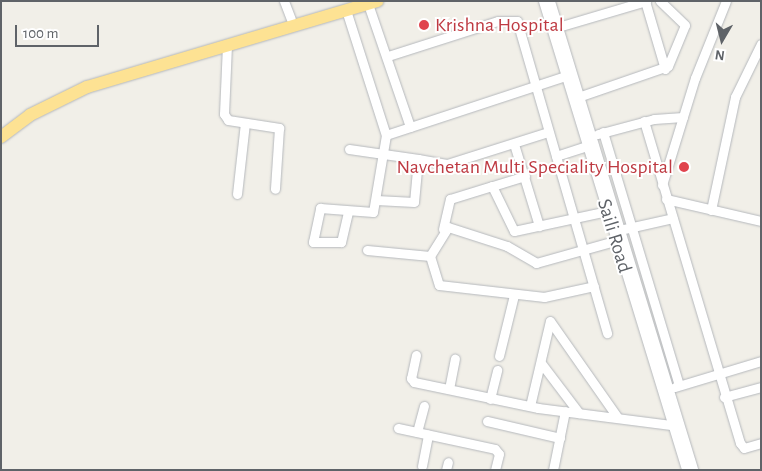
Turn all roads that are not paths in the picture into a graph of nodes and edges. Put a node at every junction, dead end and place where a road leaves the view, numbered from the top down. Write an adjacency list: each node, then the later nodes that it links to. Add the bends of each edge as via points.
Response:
1 (284, 1): 9 (street)
2 (543, 1): 15 (street, Saili Road)
3 (550, 1): 10 (street)
4 (646, 1): 10 (street); 14 (street)
5 (660, 1): 14 (street, via 685,25)
6 (726, 1): 18 (street)
7 (373, 3): 8 (highway); 13 (street)
8 (349, 6): 9 (highway); 12 (highway); 25 (street)
9 (291, 19): 21 (highway, via 76,84 32,104)
10 (558, 27): 17 (street)
11 (761, 44): 41 (street, via 735,97)
12 (227, 45): 20 (street, via 224,114 228,120); 27 (highway, via 88,87 30,115)
13 (388, 56): 16 (street, via 514,19); 22 (street)
14 (665, 69): 17 (street)
15 (565, 76): 16 (street); 26 (street, Saili Road)
16 (534, 87): 22 (street); 23 (street)
17 (578, 97): 26 (street)
18 (683, 117): 19 (street); 35 (street)
19 (644, 121): 24 (street); 35 (street)
20 (245, 122): 37 (street, via 279,128); 38 (street)
21 (1, 126)
22 (410, 127): 25 (street)
23 (548, 132): 28 (street); 32 (street)
24 (603, 132): 26 (street); 48 (street)
25 (386, 135): 31 (street)
26 (587, 136): 29 (street, Saili Road); 50 (street)
27 (1, 137)
28 (514, 144): 33 (street, via 447,164); 34 (street)
29 (586, 146): 32 (street); 42 (street, Saili Road)
30 (349, 149): 31 (street)
31 (380, 154): 33 (street); 40 (street)
32 (556, 156): 44 (street)
33 (418, 159): 40 (street, via 414,202)
34 (525, 176): 36 (street); 47 (street)
35 (662, 185): 39 (street)
36 (492, 186): 49 (street, via 450,199); 51 (street)
37 (275, 189)
38 (237, 194)
39 (666, 199): 41 (street); 45 (street)
40 (376, 200): 43 (street, via 372,214)
41 (711, 210): 46 (street)
42 (607, 211): 44 (street); 50 (street, Saili Road)
43 (348, 212): 43 (street, via 318,209 313,242 340,242)
44 (575, 218): 47 (street); 55 (street)
45 (673, 218): 48 (street); 66 (street)
46 (761, 221)
47 (539, 226): 51 (street)
48 (633, 228): 50 (street); 67 (street)
49 (443, 229): 53 (street, via 452,228); 56 (street)
50 (616, 230): 52 (street, Saili Road); 70 (street)
51 (514, 231): 53 (street)
52 (615, 241): 55 (street); 70 (street, Saili Road)
53 (508, 247): 55 (street, via 536,263)
54 (367, 250): 56 (street)
55 (584, 250): 57 (street)
56 (430, 256): 58 (street, via 439,285)
57 (594, 286): 58 (street, via 552,297); 59 (street)
58 (514, 294): 61 (street)
59 (607, 332)
60 (416, 355): 69 (street, via 411,380)
61 (499, 356)
62 (455, 359): 69 (street)
63 (761, 361): 66 (street)
64 (541, 363): 74 (street); 76 (street); 77 (street, via 548,325 553,322)
65 (497, 370): 72 (street)
66 (717, 374): 67 (street); 71 (street)
67 (679, 385): 70 (street)
68 (761, 387): 71 (street)
69 (449, 388): 72 (street)
70 (664, 390): 79 (street, Saili Road); 89 (street)
71 (724, 397): 84 (street, via 741,446)
72 (490, 399): 74 (street)
73 (424, 406): 81 (street)
74 (530, 406): 75 (street)
75 (565, 411): 76 (street); 83 (street)
76 (579, 413): 77 (street)
77 (618, 418): 79 (street)
78 (487, 421): 83 (street)
79 (671, 425): 88 (street, Saili Road)
80 (398, 428): 81 (street)
81 (417, 432): 82 (street)
82 (428, 435): 85 (street); 86 (street, via 496,450)
83 (560, 438): 87 (street)
84 (761, 444)
85 (422, 466)
86 (495, 470)
87 (553, 470)
88 (686, 470)
89 (693, 470)

